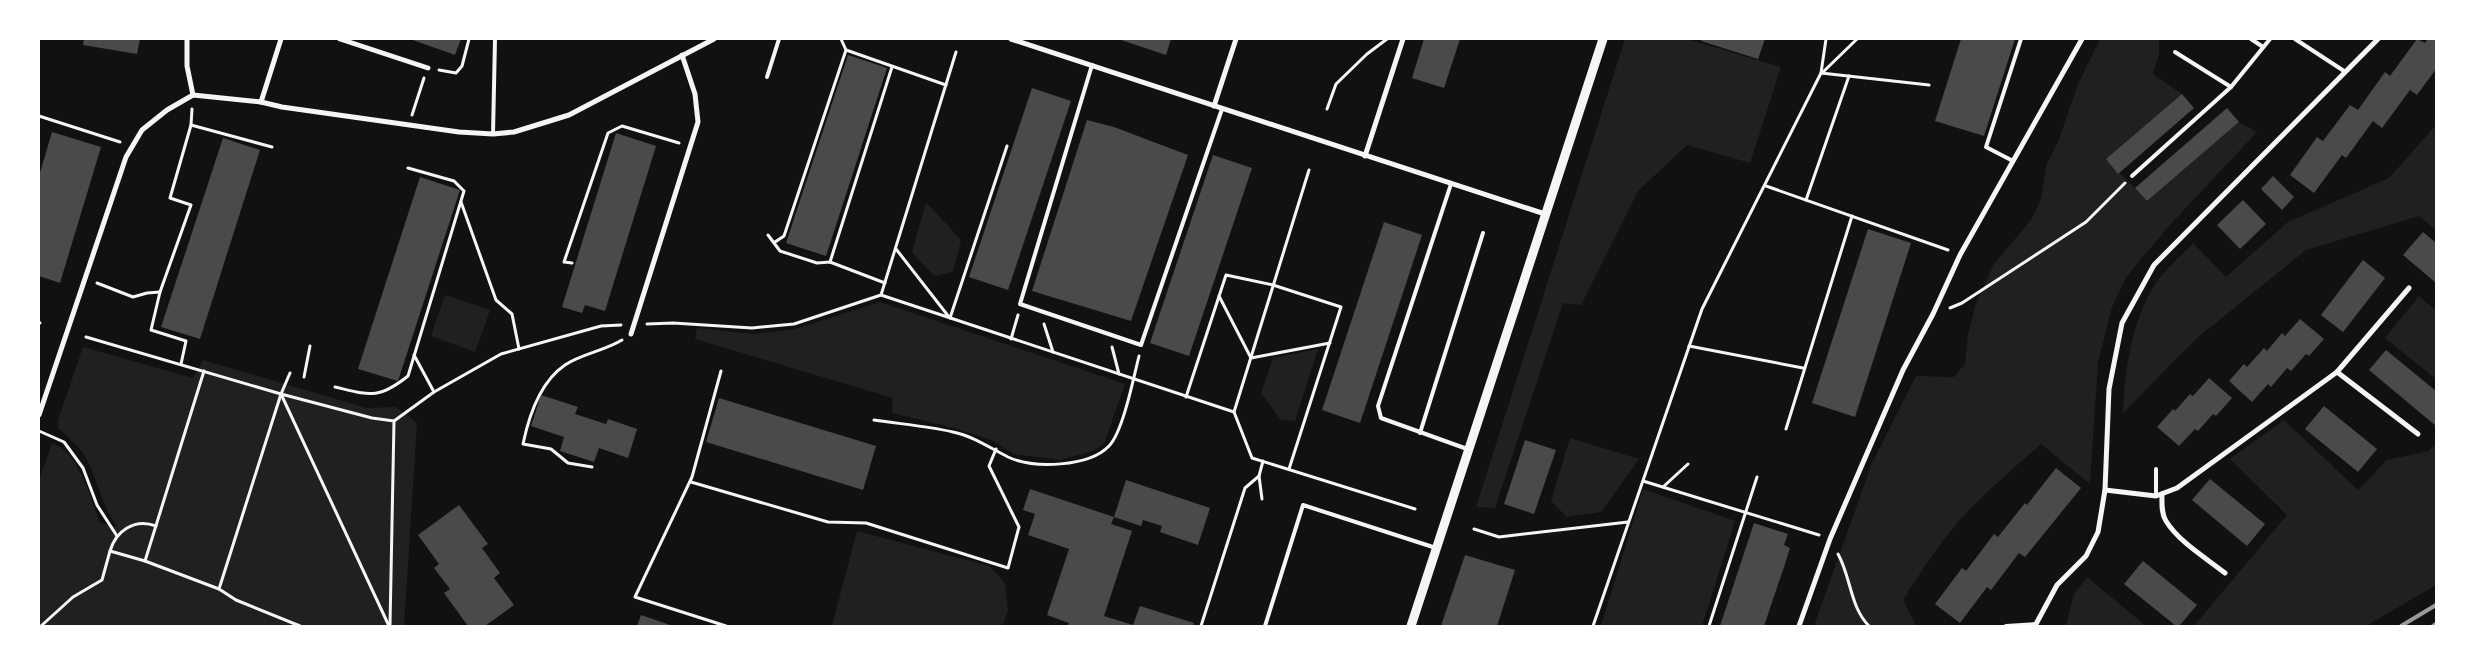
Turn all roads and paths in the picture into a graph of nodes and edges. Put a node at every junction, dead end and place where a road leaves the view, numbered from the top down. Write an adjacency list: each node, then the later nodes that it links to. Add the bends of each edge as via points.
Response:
1 (187, 39): 36 (street)
2 (281, 39): 37 (street)
3 (340, 39): 28 (street)
4 (495, 39): 43 (lane)
5 (714, 39): 25 (street)
6 (780, 39): 32 (lane)
7 (841, 39): 22 (path)
8 (1011, 39): 26 (street)
9 (1236, 39): 38 (street)
10 (1387, 39): 40 (path, via 1336,84)
11 (1403, 39): 48 (street)
12 (1602, 39): 57 (street)
13 (1826, 39): 30 (path)
14 (1857, 39): 30 (path)
15 (2021, 39): 49 (lane, via 1986,147)
16 (2082, 39): 49 (street)
17 (2251, 39): 21 (lane)
18 (2270, 39): 21 (lane)
19 (2295, 39): 29 (lane)
20 (2378, 39): 29 (street)
21 (2263, 47): 35 (lane)
22 (846, 50): 27 (path); 61 (path, via 784,236)
23 (956, 52): 33 (path)
24 (2175, 52): 35 (lane)
25 (682, 55): 43 (street, via 569,115 537,127); 45 (street, via 695,94 698,122)
26 (1092, 65): 38 (street); 73 (lane)
27 (892, 67): 33 (path); 64 (path)
28 (428, 68)
29 (2344, 71): 123 (street, via 2154,265 2122,323 2109,389)
30 (1822, 73): 31 (path); 54 (path)
31 (1849, 76): 34 (path); 55 (path)
32 (767, 77)
33 (946, 85): 62 (path)
34 (1929, 85)
35 (2231, 88): 52 (lane)
36 (193, 95): 37 (street); 42 (path); 44 (street, via 142,130)
37 (261, 102): 43 (street, via 282,108)
38 (1214, 106): 39 (street)
39 (1222, 109): 48 (street); 83 (lane)
40 (1327, 110)
41 (39, 116): 44 (path)
42 (191, 125): 47 (path); 70 (path, via 170,198 191,205)
43 (493, 134)
44 (133, 146): 66 (street, via 126,157)
45 (690, 146): 65 (path, via 622,126 608,133 564,262); 77 (street)
46 (1007, 146): 76 (path)
47 (272, 147)
48 (1365, 156): 53 (street)
49 (2013, 161): 63 (street)
50 (408, 168): 56 (path, via 454,181 464,191)
51 (1309, 170): 68 (path)
52 (2132, 176): 75 (path, via 2086,222 1962,303)
53 (1451, 184): 57 (street); 109 (lane, via 1378,406 1381,418)
54 (1766, 186): 55 (path); 85 (path, via 1702,309)
55 (1806, 200): 58 (path)
56 (461, 201): 86 (path, via 496,300 512,314); 88 (path)
57 (1545, 214): 112 (street)
58 (1852, 216): 63 (path); 91 (path)
59 (1483, 233): 109 (lane)
60 (768, 235): 61 (path)
61 (775, 242): 64 (path, via 780,251 817,263)
62 (896, 249): 67 (path); 76 (path)
63 (1960, 255): 75 (street)
64 (830, 262): 67 (path)
65 (572, 264)
66 (85, 278): 70 (path, via 133,297); 104 (street)
67 (885, 283): 71 (path)
68 (1273, 285): 72 (path, via 1226,275); 82 (path, via 1341,307); 89 (path)
69 (2409, 288): 94 (street)
70 (160, 292): 90 (path, via 151,330 186,341)
71 (881, 295): 76 (path); 77 (path, via 794,324 752,328 673,323)
72 (1219, 296): 89 (path); 102 (path)
73 (1020, 304): 74 (lane); 81 (path)
74 (1041, 311): 79 (lane); 87 (path)
75 (1933, 314): 132 (street, via 1903,370)
76 (950, 318): 81 (path)
77 (634, 325): 78 (street); 86 (path, via 601,326)
78 (631, 334): 115 (path, via 609,348 566,364 545,384 528,422 523,444 551,449 568,463)
79 (1109, 334): 83 (lane); 96 (path)
80 (86, 337): 90 (path)
81 (1011, 339): 87 (path)
82 (1330, 343): 89 (path); 117 (path)
83 (1141, 345): 98 (path)
84 (310, 346): 97 (path)
85 (1689, 346): 91 (path); 120 (path)
86 (519, 349): 100 (path, via 501,354)
87 (1053, 352): 96 (path)
88 (414, 355): 99 (path, via 408,376 391,390 369,395); 100 (path)
89 (1251, 358): 103 (path)
90 (181, 364): 93 (path)
91 (1803, 368): 107 (path)
92 (721, 371): 143 (path, via 692,477 635,597)
93 (204, 372): 101 (path); 129 (path)
94 (2337, 372): 110 (street); 124 (street, via 2177,488)
95 (290, 373): 101 (path)
96 (1120, 375): 98 (path)
97 (304, 377)
98 (1134, 379): 102 (path); 111 (path, via 1110,446 1097,454 1063,464 1039,464 1010,458)
99 (335, 386)
100 (434, 392): 105 (path)
101 (281, 394): 105 (path, via 372,418); 138 (path); 142 (path)
102 (1186, 397): 103 (path)
103 (1234, 412): 113 (path, via 1252,458)
104 (39, 415)
105 (394, 420): 142 (path)
106 (874, 420): 111 (path, via 954,432)
107 (1786, 429)
108 (39, 431): 131 (path, via 64,442 83,468 98,505)
109 (1420, 433): 112 (lane)
110 (2418, 434)
111 (996, 449): 121 (path, via 989,466 1019,528 1008,568 866,522 828,522)
112 (1470, 450): 133 (street)
113 (1263, 461): 117 (path); 118 (path)
114 (1688, 464): 122 (path)
115 (592, 467)
116 (2156, 469): 124 (lane)
117 (1288, 470): 126 (path)
118 (1259, 476): 125 (path); 144 (path, via 1245,488)
119 (1758, 477): 127 (path)
120 (1643, 480): 122 (path); 128 (path)
121 (691, 482)
122 (1663, 487): 127 (path)
123 (2104, 490): 124 (street); 139 (street, via 2098,532 2086,556 2057,585)
124 (2159, 495): 137 (street, via 2166,520 2181,537)
125 (1262, 499)
126 (1415, 510)
127 (1746, 512): 132 (path); 148 (path)
128 (1628, 522): 130 (path, via 1499,537); 147 (path)
129 (156, 526): 131 (path, via 138,524); 135 (path)
130 (1474, 529)
131 (116, 536): 134 (path)
132 (1830, 539): 149 (street)
133 (1438, 549): 145 (lane, via 1303,505); 146 (street)
134 (110, 551): 135 (path); 140 (path, via 102,580 73,597)
135 (145, 561): 138 (path)
136 (1842, 562): 150 (path, via 1859,616)
137 (2225, 573)
138 (219, 589): 141 (path, via 236,600)
139 (2036, 624): 151 (lane)
140 (41, 626)
141 (300, 626)
142 (389, 626)
143 (726, 626)
144 (1201, 626)
145 (1264, 626)
146 (1411, 626)
147 (1594, 626)
148 (1709, 626)
149 (1799, 626)
150 (1869, 626)
151 (2006, 626)

